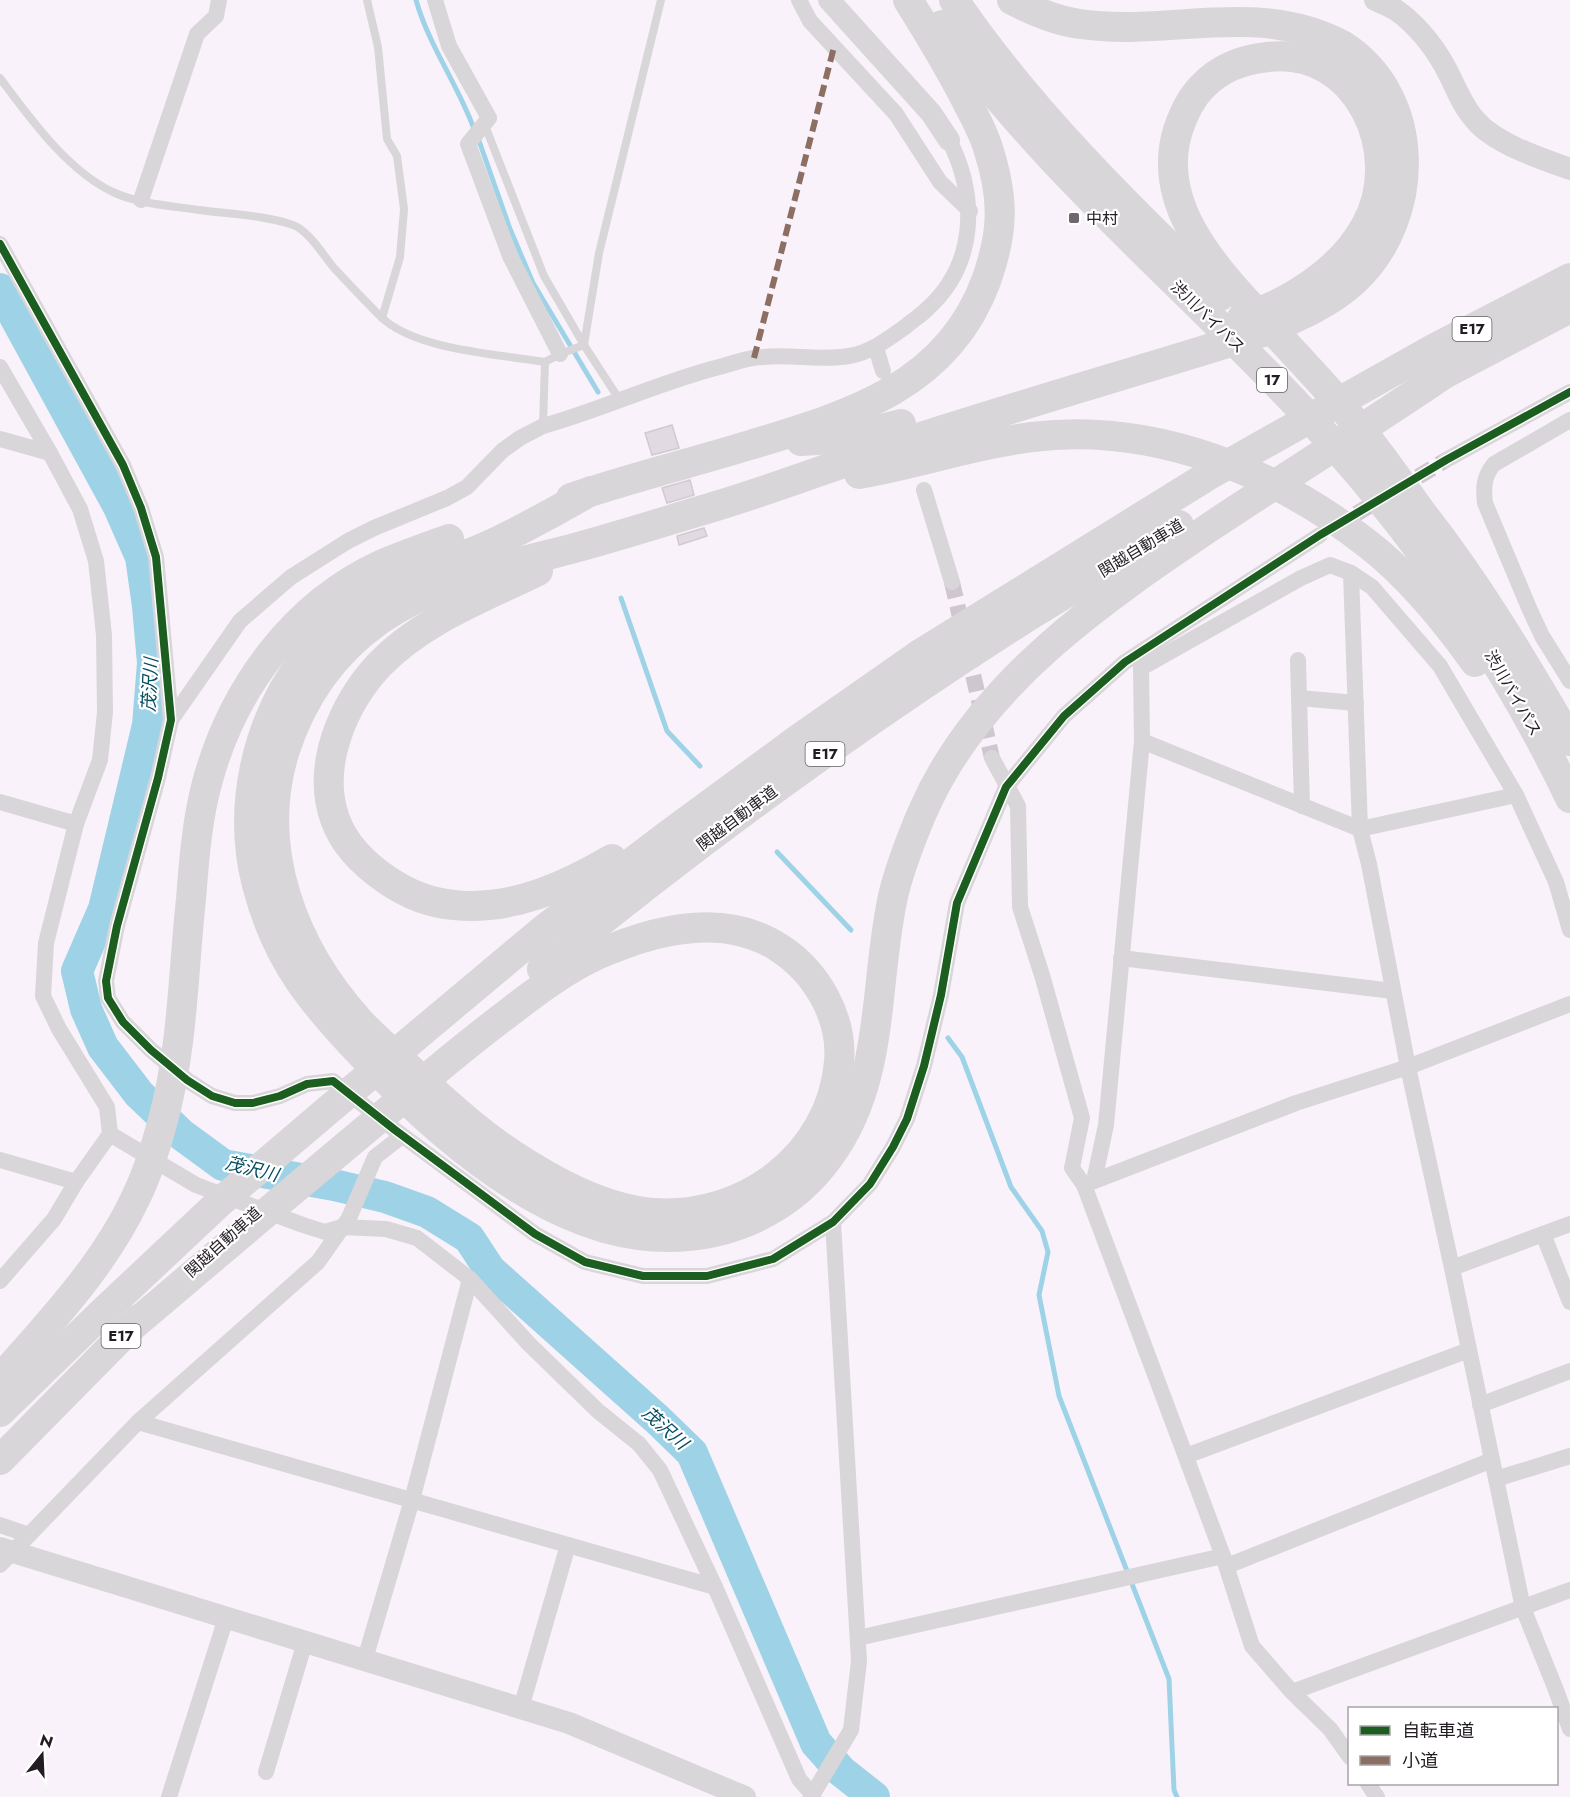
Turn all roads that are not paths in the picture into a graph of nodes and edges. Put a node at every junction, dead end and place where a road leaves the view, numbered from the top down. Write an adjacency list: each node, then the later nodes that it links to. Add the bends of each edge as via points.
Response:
1 (219, 0): 16 (street, via 216,16 197,34)
2 (367, 0): 22 (lane, via 378,47 387,139 397,156 404,209 400,257)
3 (435, 0): 13 (street, via 449,46 489,118)
4 (661, 0): 23 (lane, via 599,253)
5 (799, 0): 17 (street, via 810,21 896,114 940,182)
6 (829, 0): 14 (street, via 931,113)
7 (908, 0): 35 (highway, via 955,79 987,145 1000,205 1000,233 992,264 969,319 929,365 902,385 840,417)
8 (924, 0): 60 (highway, 渋川バイパス / 17, via 1045,151 1303,411 1391,513 1465,612)
9 (954, 0): 42 (highway, 渋川バイパス / 17, via 1009,74 1059,132 1323,399)
10 (1012, 0): 20 (highway, via 1052,18 1081,24 1148,24 1224,17 1284,22 1343,45 1368,67 1386,92 1405,150 1405,181 1399,209 1372,261 1346,287 1332,298)
11 (1375, 0): 15 (street, via 1396,10 1426,38 1477,123 1500,139)
12 (0, 78): 16 (lane, via 30,119 82,172 117,194)
13 (484, 123): 23 (lane, via 544,276); 25 (street, via 468,144 510,256)
14 (949, 140): 17 (street, via 960,161)
15 (1570, 169)
16 (141, 200): 22 (lane, via 293,225 301,229)
17 (970, 211): 24 (street, via 961,258 949,283 927,310)
18 (0, 243): 54 (street, via 123,465 141,508 156,557)
19 (1570, 278): 30 (highway, 関越自動車道 / E17)
20 (1301, 303): 26 (highway, via 1263,332); 42 (highway, via 1319,278 1355,244 1368,223 1381,178 1377,136 1352,91 1324,66 1304,58 1252,59 1214,75 1182,117 1174,141 1175,191 1196,238 1216,267 1327,389 1380,453)
21 (1570, 308): 30 (highway, 関越自動車道 / E17, via 1447,372)
22 (382, 318): 25 (lane, via 426,343)
23 (583, 345): 25 (lane); 31 (lane)
24 (876, 348): 28 (street); 31 (street, via 824,359 763,357 720,366)
25 (556, 356): 33 (lane)
26 (1134, 362): 35 (highway, via 872,432 820,441); 40 (highway)
27 (0, 367): 36 (street)
28 (883, 371)
29 (1570, 392): 37 (street)
30 (1385, 398): 41 (highway, 関越自動車道 / E17)
31 (619, 399): 33 (street)
32 (1570, 420): 51 (street, via 1494,464 1486,474 1484,491 1485,503 1515,578 1542,636)
33 (543, 426): 54 (street, via 502,451 467,487 348,541 291,577 240,621)
34 (0, 439): 36 (street)
35 (759, 442): 39 (highway)
36 (50, 453): 63 (street, via 80,509 96,561 104,635 105,712 100,760)
37 (1446, 460)
38 (924, 490): 46 (street)
39 (591, 491): 41 (highway, via 506,538 398,582 331,630 305,657 287,685 261,743 253,773 249,843 267,918 301,983 346,1038 423,1116 502,1178 569,1215 601,1227 672,1238 705,1235 767,1212 798,1191 821,1168 843,1138 861,1096 872,1055 894,893 924,806 947,764 990,708 1050,645 1132,581); 86 (highway, via 381,565 310,611 258,670 221,741 207,784 190,900 177,1062 163,1122 137,1196 88,1277)
40 (766, 491): 44 (highway); 60 (highway, via 1032,437 1081,434 1164,444 1251,472 1330,516 1400,573 1458,638)
41 (1222, 495): 47 (highway, 関越自動車道 / E17); 69 (highway, 関越自動車道 / E17, via 1016,624 812,762)
42 (1421, 512): 56 (highway, 渋川バイパス / 17, via 1517,651)
43 (1320, 535): 49 (street)
44 (606, 539): 47 (highway, via 441,618 405,642 357,692 332,755 329,786 335,819 349,846 370,869 393,885 421,898 453,906 519,900 551,891 621,854 849,698); 69 (highway, via 484,571 409,601 375,623 328,668 303,704 278,771 273,836 277,870 287,903 320,969 363,1025 479,1130 553,1180 586,1196 652,1213 715,1208 744,1197 770,1182 802,1151 823,1119 832,1093 839,1060 837,1032 830,1007 813,979 768,940 713,926 652,935 590,958)
45 (1352, 573): 50 (street, via 1329,565); 53 (street); 59 (street, via 1372,587 1440,666)
46 (952, 582)
47 (921, 654): 69 (highway, 関越自動車道 / E17, via 797,740 543,930)
48 (1298, 660): 52 (street)
49 (1125, 662): 50 (street); 58 (street, via 1064,716)
50 (1141, 668): 55 (street)
51 (1570, 681)
52 (1299, 698): 53 (street); 62 (street)
53 (1356, 703): 64 (street)
54 (171, 720): 72 (street, via 117,926 106,981 108,998 123,1022 151,1050 212,1096 235,1103 253,1103 307,1084 333,1081)
55 (1142, 741): 62 (street); 66 (street)
56 (1570, 741)
57 (992, 758): 58 (street)
58 (1006, 787): 75 (street, via 1018,806 1020,907 1082,1118 1072,1168); 77 (street, via 957,903 941,995 907,1119 870,1184)
59 (1516, 795): 64 (street); 65 (street, via 1556,882)
60 (1569, 797)
61 (0, 802): 63 (street)
62 (1302, 806): 64 (street)
63 (76, 824): 71 (street, via 46,943 43,996 107,1107)
64 (1360, 829): 67 (street)
65 (1570, 930)
66 (1121, 958): 67 (street); 75 (street, via 1106,1125)
67 (1393, 991): 70 (street)
68 (1570, 1004): 70 (street)
69 (447, 1040): 88 (highway, 関越自動車道 / E17, via 220,1202); 92 (highway, 関越自動車道 / E17, via 124,1333)
70 (1408, 1067): 75 (street, via 1296,1103); 80 (street)
71 (110, 1134): 74 (street); 76 (street, via 195,1185 325,1232)
72 (402, 1136): 76 (street, via 375,1157); 77 (street, via 535,1234 585,1262 643,1276 707,1276 773,1258)
73 (0, 1160): 74 (street)
74 (76, 1182): 82 (street, via 54,1219)
75 (1089, 1183): 90 (street)
76 (346, 1222): 81 (street, via 417,1238); 89 (street, via 318,1262)
77 (833, 1222): 105 (street)
78 (1570, 1224): 79 (street)
79 (1543, 1234): 80 (street); 83 (street)
80 (1452, 1268): 84 (street)
81 (470, 1279): 95 (street); 101 (street, via 529,1344 653,1461)
82 (0, 1281)
83 (1570, 1302)
84 (1469, 1350): 87 (street); 90 (street)
85 (1570, 1371): 87 (street)
86 (0, 1379)
87 (1480, 1405): 93 (street)
88 (0, 1412)
89 (138, 1422): 95 (street); 97 (street)
90 (1186, 1456): 100 (street)
91 (1570, 1456): 94 (street)
92 (0, 1460)
93 (1492, 1460): 94 (street); 100 (street)
94 (1496, 1479): 103 (street)
95 (412, 1500): 98 (street); 107 (street)
96 (0, 1525): 97 (street)
97 (29, 1535): 99 (street)
98 (568, 1545): 101 (street); 109 (street)
99 (4, 1555): 104 (street)
100 (1225, 1561): 105 (street); 108 (street, via 1252,1646)
101 (716, 1587): 113 (street, via 799,1779)
102 (1570, 1590): 103 (street)
103 (1523, 1608): 108 (street); 110 (street)
104 (226, 1618): 106 (street); 114 (street)
105 (858, 1638): 113 (street, via 851,1730)
106 (305, 1642): 107 (street); 112 (street)
107 (365, 1659): 109 (street)
108 (1292, 1692): 111 (street, via 1330,1729)
109 (521, 1708): 115 (street, via 569,1723)
110 (1570, 1729)
111 (1348, 1754)
112 (266, 1772)
113 (815, 1791)
114 (169, 1797)
115 (746, 1797)

